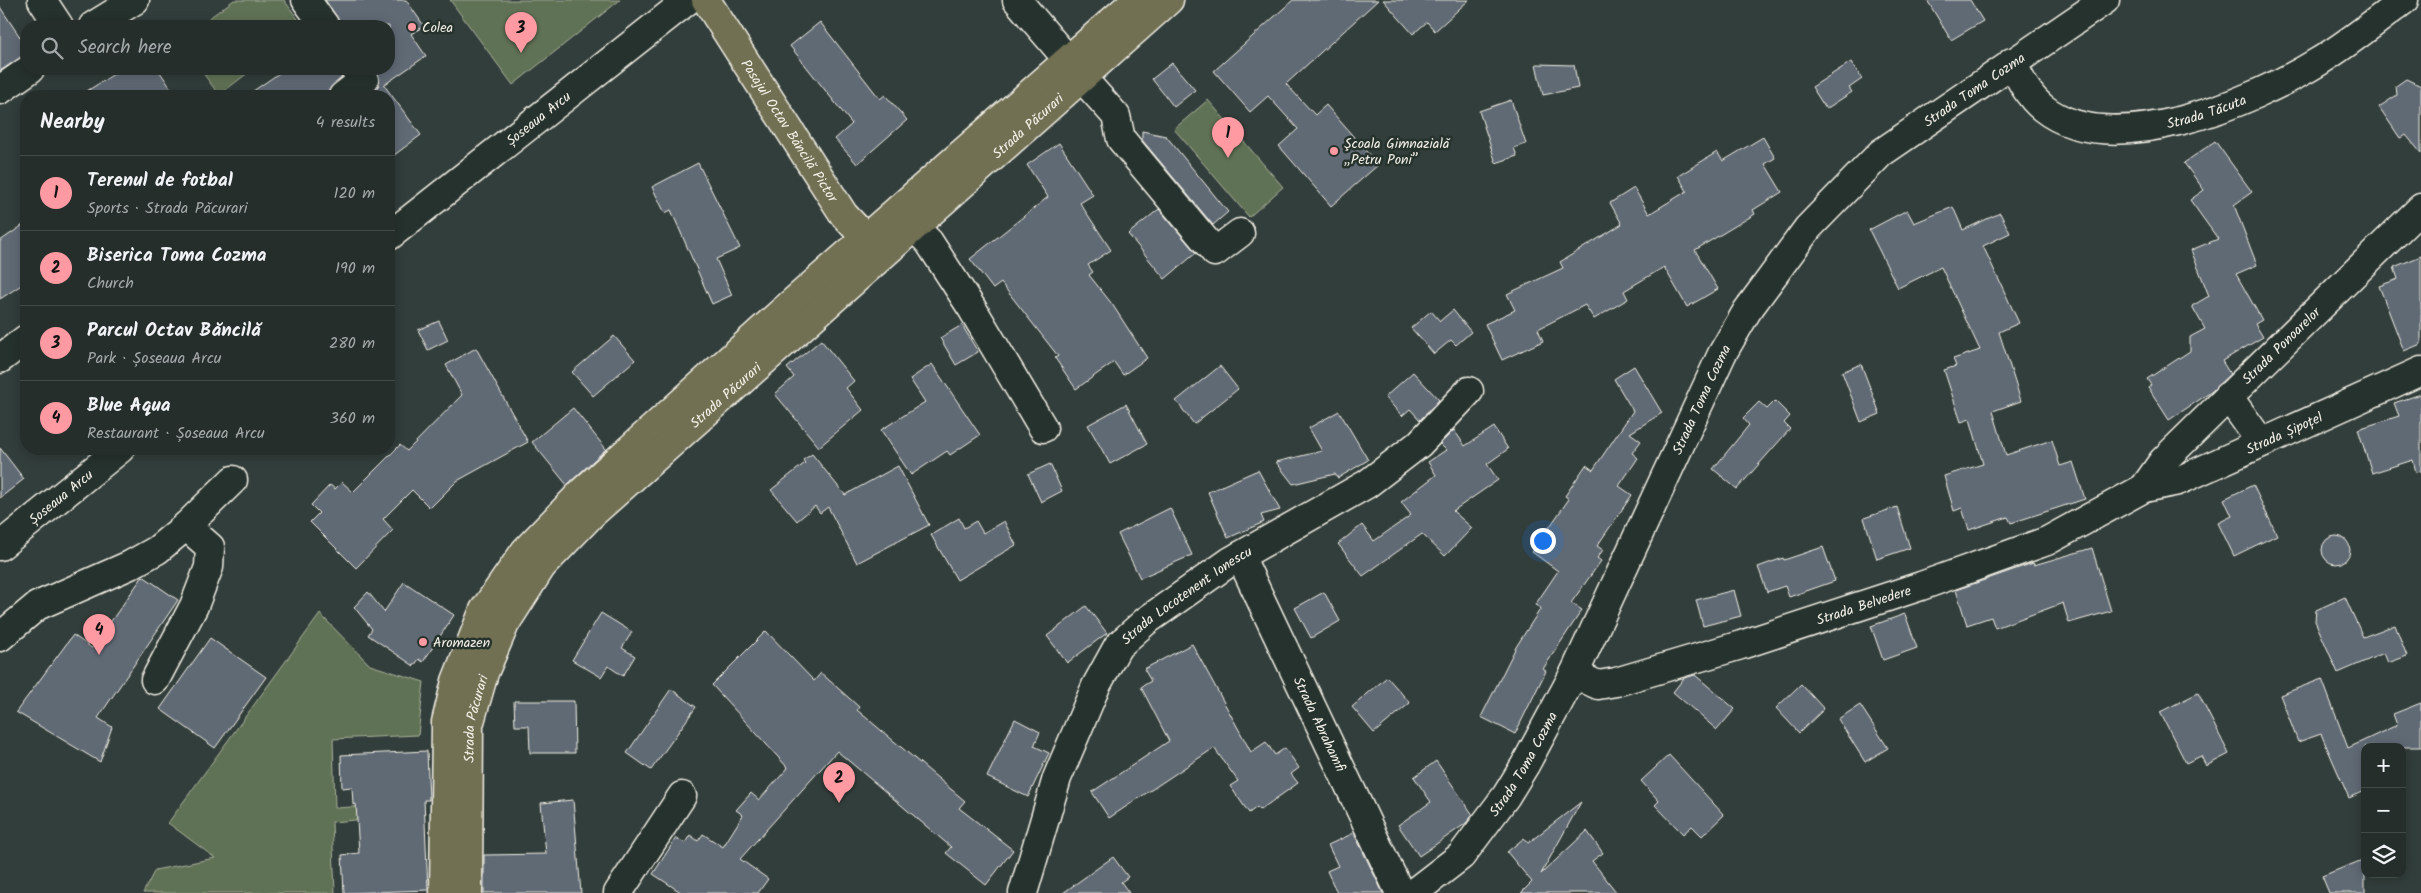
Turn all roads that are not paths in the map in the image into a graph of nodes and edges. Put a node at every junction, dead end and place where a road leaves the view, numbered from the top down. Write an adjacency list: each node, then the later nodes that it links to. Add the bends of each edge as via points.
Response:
1 (42, 0): 11 (street)
2 (135, 0): 12 (street)
3 (306, 0): 13 (street)
4 (688, 0): 22 (street, Șoseaua Arcu)
5 (706, 0): 24 (main road, Pasajul Octav Băncilă Pictor, via 844,215)
6 (1017, 0): 15 (street)
7 (1136, 0): 15 (main road, Strada Păcurari)
8 (1169, 0): 15 (main road, Strada Păcurari)
9 (2105, 0): 14 (street, Strada Toma Cozma)
10 (2404, 0): 14 (street, Strada Tăcuta, via 2318,62 2282,82 2193,118 2136,128 2086,128 2059,119 2042,108 2026,90)
11 (55, 20)
12 (103, 20)
13 (321, 20)
14 (2012, 62): 39 (street, Strada Toma Cozma, via 1881,153 1808,228 1753,303 1722,354)
15 (1075, 69): 21 (main road, Strada Păcurari); 23 (street, via 1116,116 1121,139 1215,252); 24 (main road, Strada Păcurari)
16 (21, 75): 18 (street)
17 (360, 75): 19 (street, via 364,80)
18 (0, 90)
19 (351, 90)
20 (2421, 208): 29 (street, Strada Ponoarelor)
21 (914, 227): 24 (main road, Strada Păcurari); 30 (street, via 929,242 973,310)
22 (395, 231)
23 (1240, 233)
24 (873, 246): 42 (main road, Strada Păcurari, via 582,492 525,551 484,610 456,681 446,722); 43 (main road, Strada Păcurari, via 592,514 542,566 505,624 484,673 469,725)
25 (20, 344): 26 (street)
26 (0, 360)
27 (2421, 371): 31 (street, Strada Șipoțel)
28 (1469, 390): 37 (street, Strada Locotenent Ionescu, via 1419,444 1367,484)
29 (2228, 396): 31 (street); 34 (street, Strada Ponoarelor, via 2163,461)
30 (1043, 428)
31 (2261, 442): 34 (street, Strada Șipoțel, via 2178,481)
32 (113, 455): 36 (street, Șoseaua Arcu)
33 (233, 480): 35 (street)
34 (2144, 488): 39 (street, Strada Belvedere, via 2047,541 1921,586 1616,682 1598,685)
35 (186, 526): 38 (street, via 157,550 130,565 37,606); 40 (street, via 210,547 209,567 194,606)
36 (0, 546)
37 (1240, 556): 45 (street, Strada Locotenent Ionescu, via 1146,622 1118,646 1096,686 1057,778); 46 (street, Strada Abrahamfi)
38 (0, 637)
39 (1574, 674): 47 (street, Strada Toma Cozma, via 1525,765 1486,824 1461,856)
40 (155, 680)
41 (682, 796): 44 (street)
42 (444, 893)
43 (468, 893)
44 (618, 893)
45 (1023, 893)
46 (1400, 893)
47 (1412, 893)

